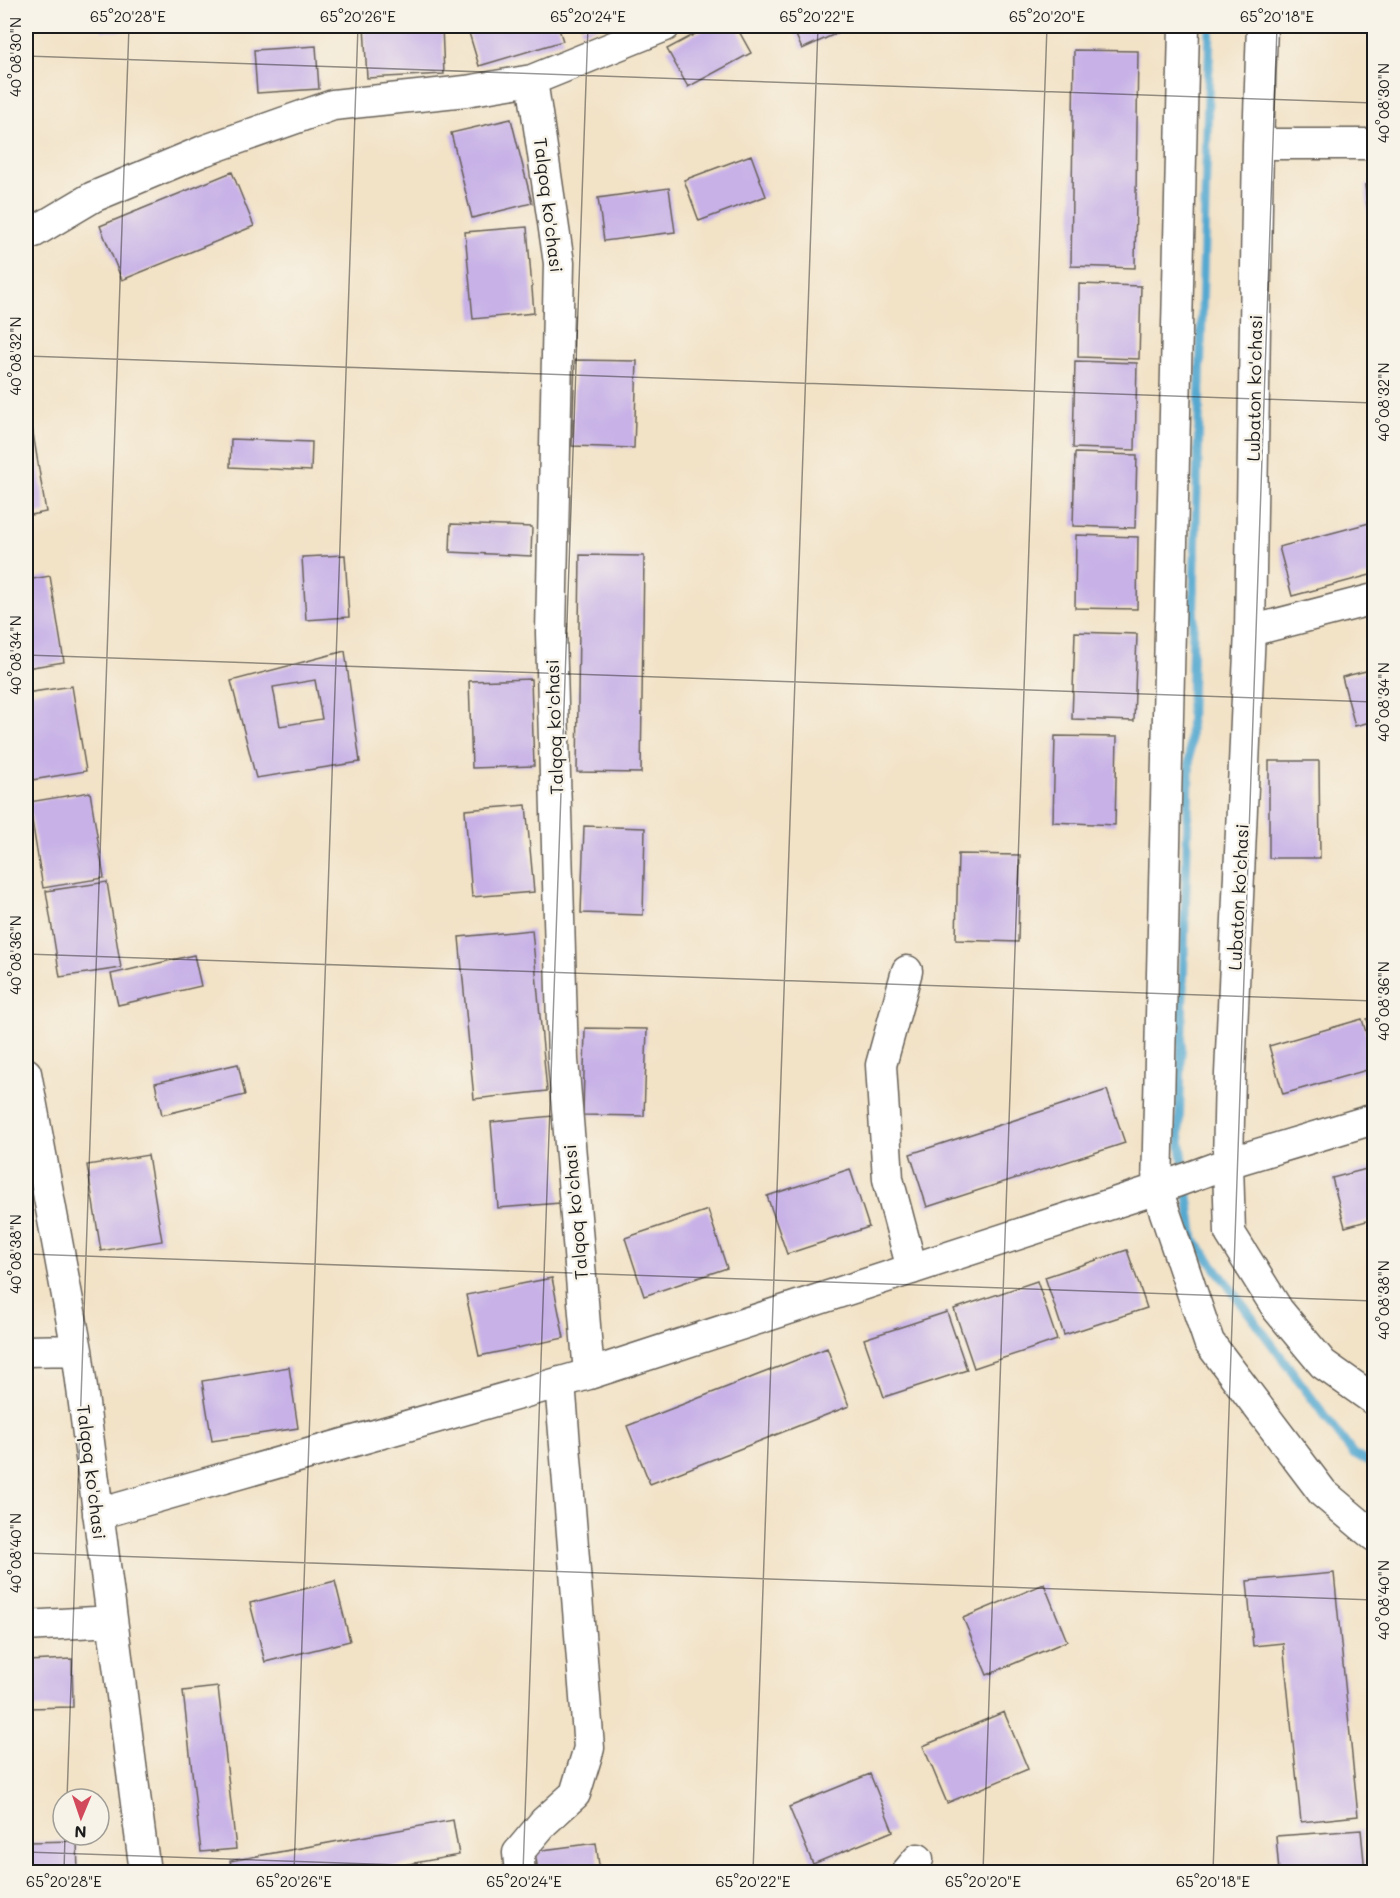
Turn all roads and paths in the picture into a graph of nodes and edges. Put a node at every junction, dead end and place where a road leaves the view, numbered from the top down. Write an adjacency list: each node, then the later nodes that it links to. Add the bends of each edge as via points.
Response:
1 (665, 26): 4 (street)
2 (1184, 26): 15 (street)
3 (1262, 26): 5 (street, Lubaton ko'chasi)
4 (532, 80): 7 (street, via 333,105 203,151 104,193); 19 (street, Talqoq ko'chasi, via 559,263 551,621 553,704 563,1060)
5 (1258, 144): 6 (street); 9 (street, Lubaton ko'chasi)
6 (1374, 144)
7 (26, 235)
8 (1374, 599): 9 (street)
9 (1250, 631): 14 (street, Lubaton ko'chasi)
10 (907, 971): 16 (street, via 881,1065 888,1179)
11 (26, 1073): 13 (street, Talqoq ko'chasi)
12 (1374, 1119): 14 (street)
13 (31, 1125): 17 (street, Talqoq ko'chasi)
14 (1228, 1163): 15 (street); 21 (street, Lubaton ko'chasi, via 1230,1233 1278,1310 1323,1364)
15 (1157, 1189): 16 (street); 23 (street, via 1209,1342 1323,1494)
16 (912, 1269): 19 (street)
17 (76, 1350): 18 (street); 22 (street, Talqoq ko'chasi)
18 (26, 1351)
19 (589, 1374): 20 (street)
20 (560, 1382): 22 (street); 27 (street, via 590,1748 575,1794 518,1853)
21 (1374, 1400)
22 (98, 1514): 24 (street, Talqoq ko'chasi)
23 (1374, 1536)
24 (112, 1622): 25 (street); 26 (street, Talqoq ko'chasi)
25 (26, 1626)
26 (145, 1872)
27 (520, 1872)

